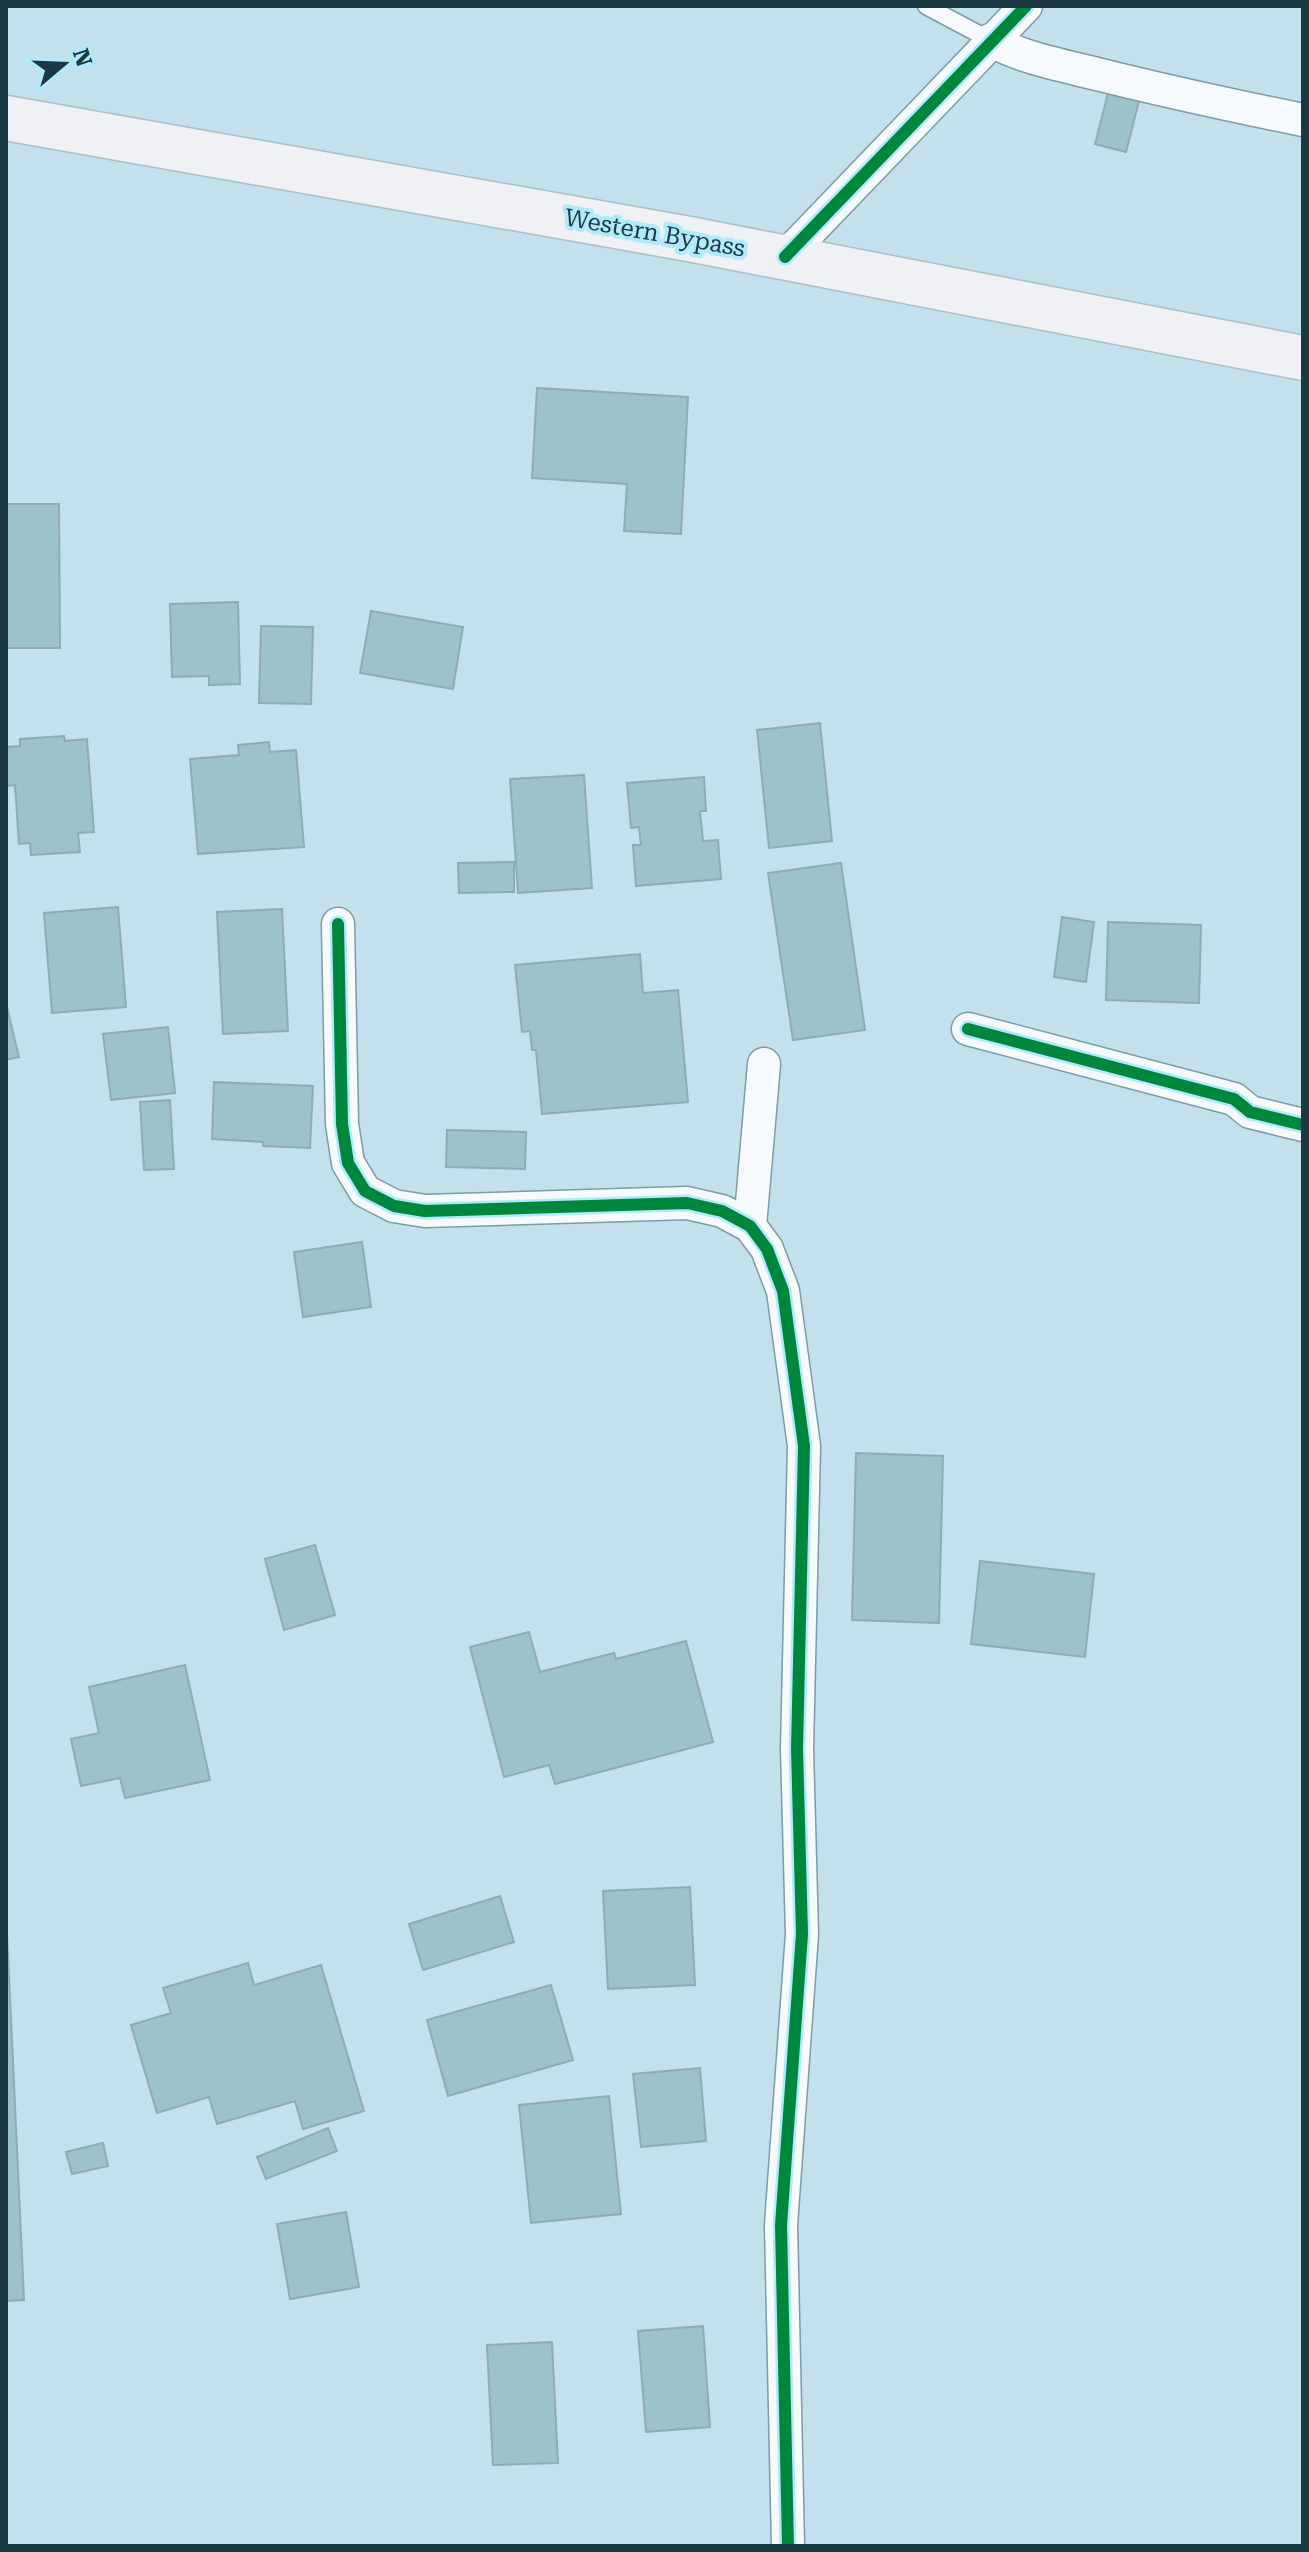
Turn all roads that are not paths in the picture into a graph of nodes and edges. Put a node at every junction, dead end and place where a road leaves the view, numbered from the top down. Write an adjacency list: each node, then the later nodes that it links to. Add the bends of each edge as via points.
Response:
1 (926, 6): 3 (lane)
2 (1026, 6): 3 (street)
3 (990, 40): 5 (street, via 1070,68); 6 (street)
4 (6, 118): 6 (main road, Western Bypass)
5 (1303, 120)
6 (785, 257): 7 (main road, Western Bypass)
7 (1303, 358)
8 (338, 924): 12 (street, via 342,1124 348,1163 365,1191 394,1206 425,1211 687,1203 722,1211)
9 (968, 1029): 11 (street, via 1234,1099 1250,1112)
10 (764, 1064): 12 (street)
11 (1303, 1125)
12 (750, 1226): 13 (street, via 767,1249 783,1291 804,1446 797,1749 802,1934 781,2225)
13 (788, 2546)

